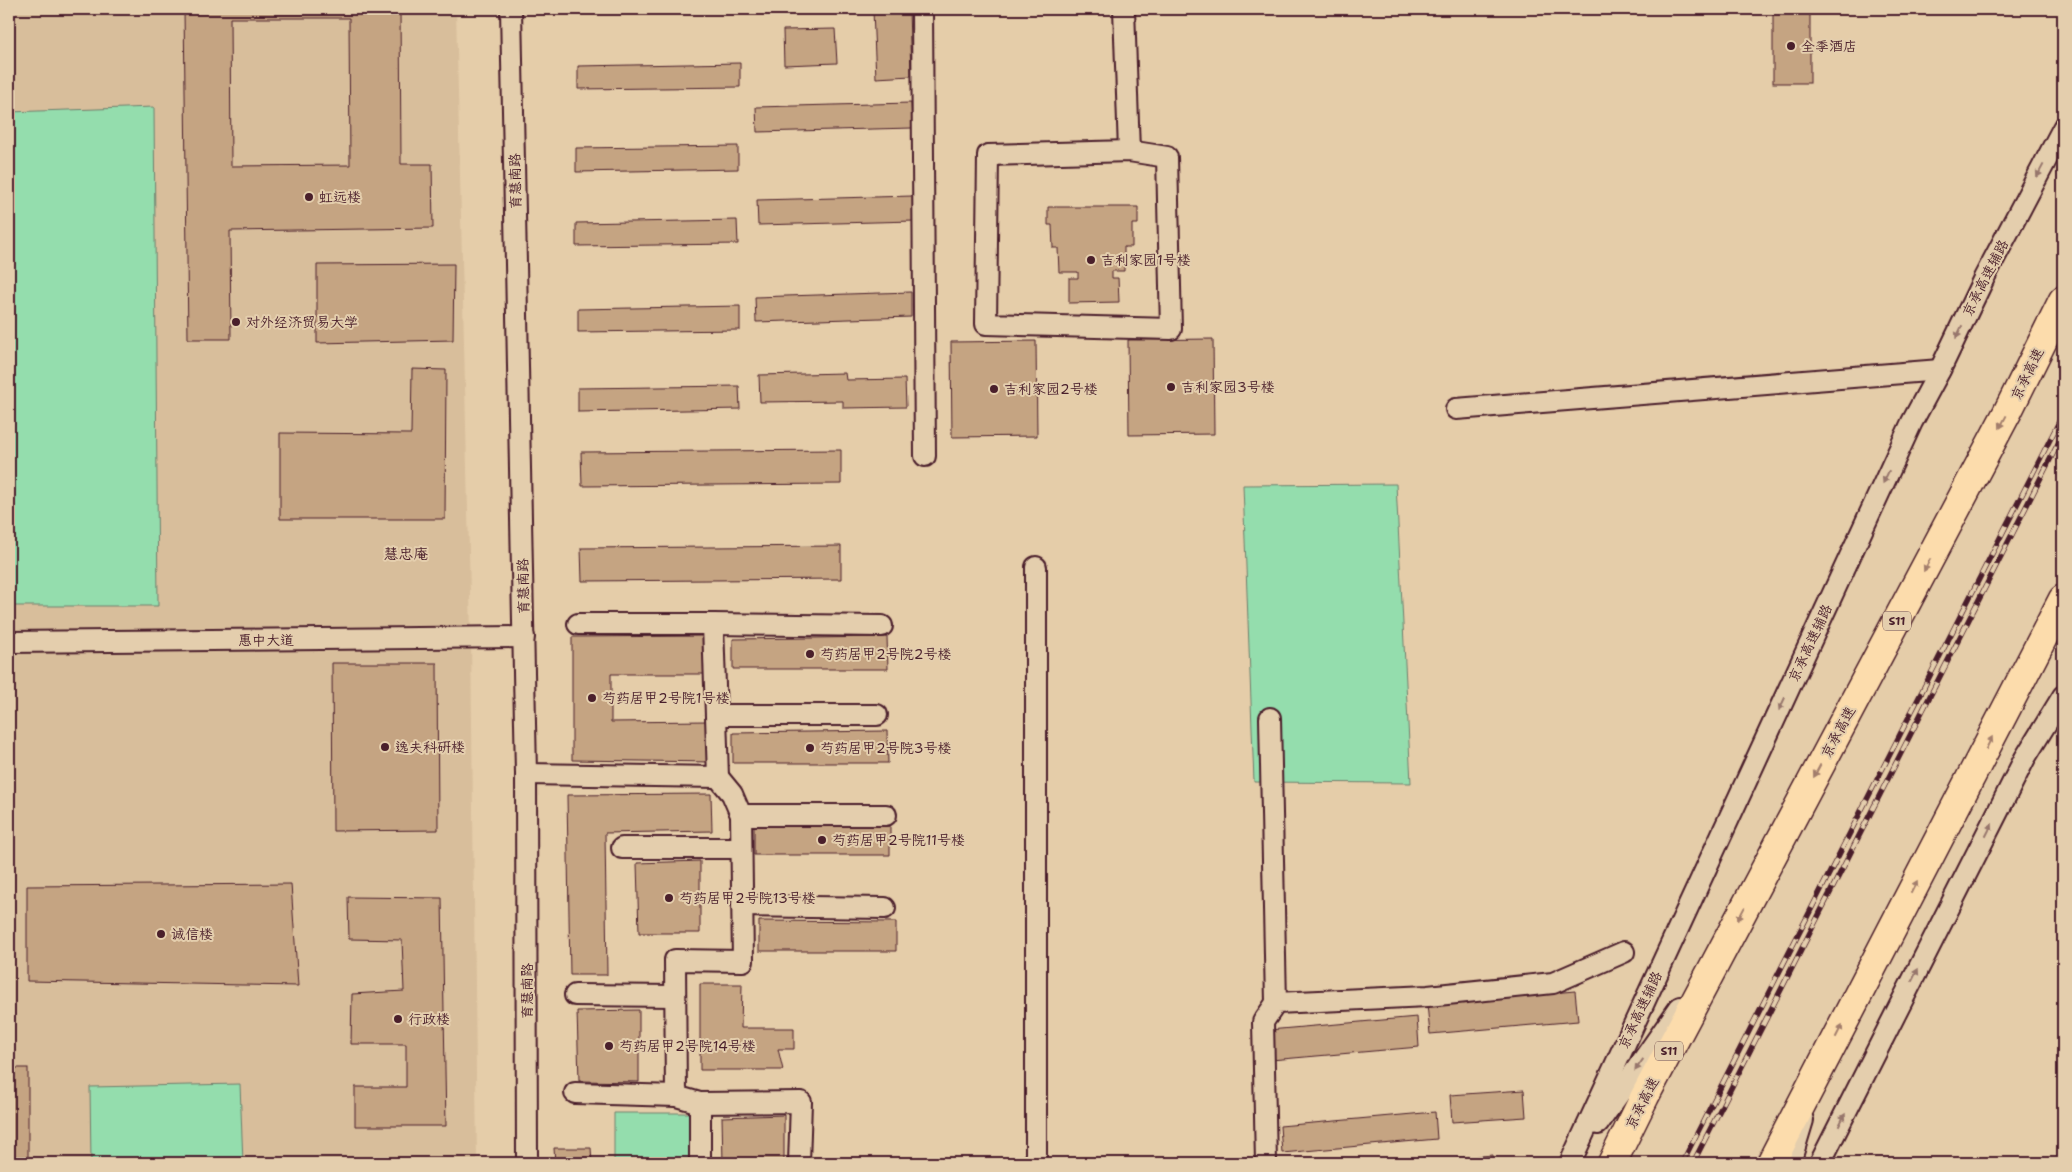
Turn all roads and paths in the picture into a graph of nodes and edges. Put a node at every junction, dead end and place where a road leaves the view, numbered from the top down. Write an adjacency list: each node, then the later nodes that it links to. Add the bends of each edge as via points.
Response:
1 (511, 9): 15 (street, 育慧南路)
2 (922, 9): 9 (street)
3 (1124, 9): 5 (street)
4 (2063, 128): 7 (street, 京承高速辅路, one-way to 7)
5 (1129, 151): 5 (street, via 988,155 986,324 1171,329 1167,157)
6 (2063, 300): 29 (highway, 京承高速 / S11, one-way to 29, via 2007,413)
7 (1940, 370): 8 (street); 43 (street, 京承高速辅路, one-way to 43, via 1903,442)
8 (1456, 409)
9 (925, 456)
10 (1036, 567): 41 (street)
11 (2063, 599): 34 (highway, one-way to 11)
12 (578, 624): 13 (street)
13 (713, 624): 14 (street); 18 (street)
14 (882, 626)
15 (524, 637): 16 (street, 惠中大道); 21 (street, 育慧南路)
16 (9, 642)
17 (2063, 696): 47 (street, one-way to 17, via 2026,758)
18 (716, 715): 19 (street); 22 (street)
19 (878, 715)
20 (1270, 718): 33 (street)
21 (526, 774): 22 (street); 38 (street, 育慧南路)
22 (718, 777): 23 (street, via 732,794)
23 (741, 815): 24 (street); 26 (street)
24 (886, 815)
25 (622, 848): 26 (street)
26 (741, 848): 27 (street)
27 (742, 906): 28 (street); 32 (street, via 743,961 675,960)
28 (885, 908)
29 (1728, 940): 43 (street, one-way to 43); 44 (highway, 京承高速 / S11)
30 (1624, 952): 33 (street, via 1553,983 1428,996)
31 (575, 995): 32 (street)
32 (676, 996): 36 (street)
33 (1276, 1003): 42 (street, via 1263,1022)
34 (1817, 1075): 45 (highway); 46 (street)
35 (575, 1093): 36 (street)
36 (676, 1096): 37 (street)
37 (700, 1103): 39 (street); 40 (street, via 801,1102)
38 (527, 1163)
39 (700, 1163)
40 (799, 1163)
41 (1036, 1163)
42 (1266, 1163)
43 (1570, 1163)
44 (1612, 1163)
45 (1771, 1163)
46 (1790, 1163)
47 (1820, 1163)

